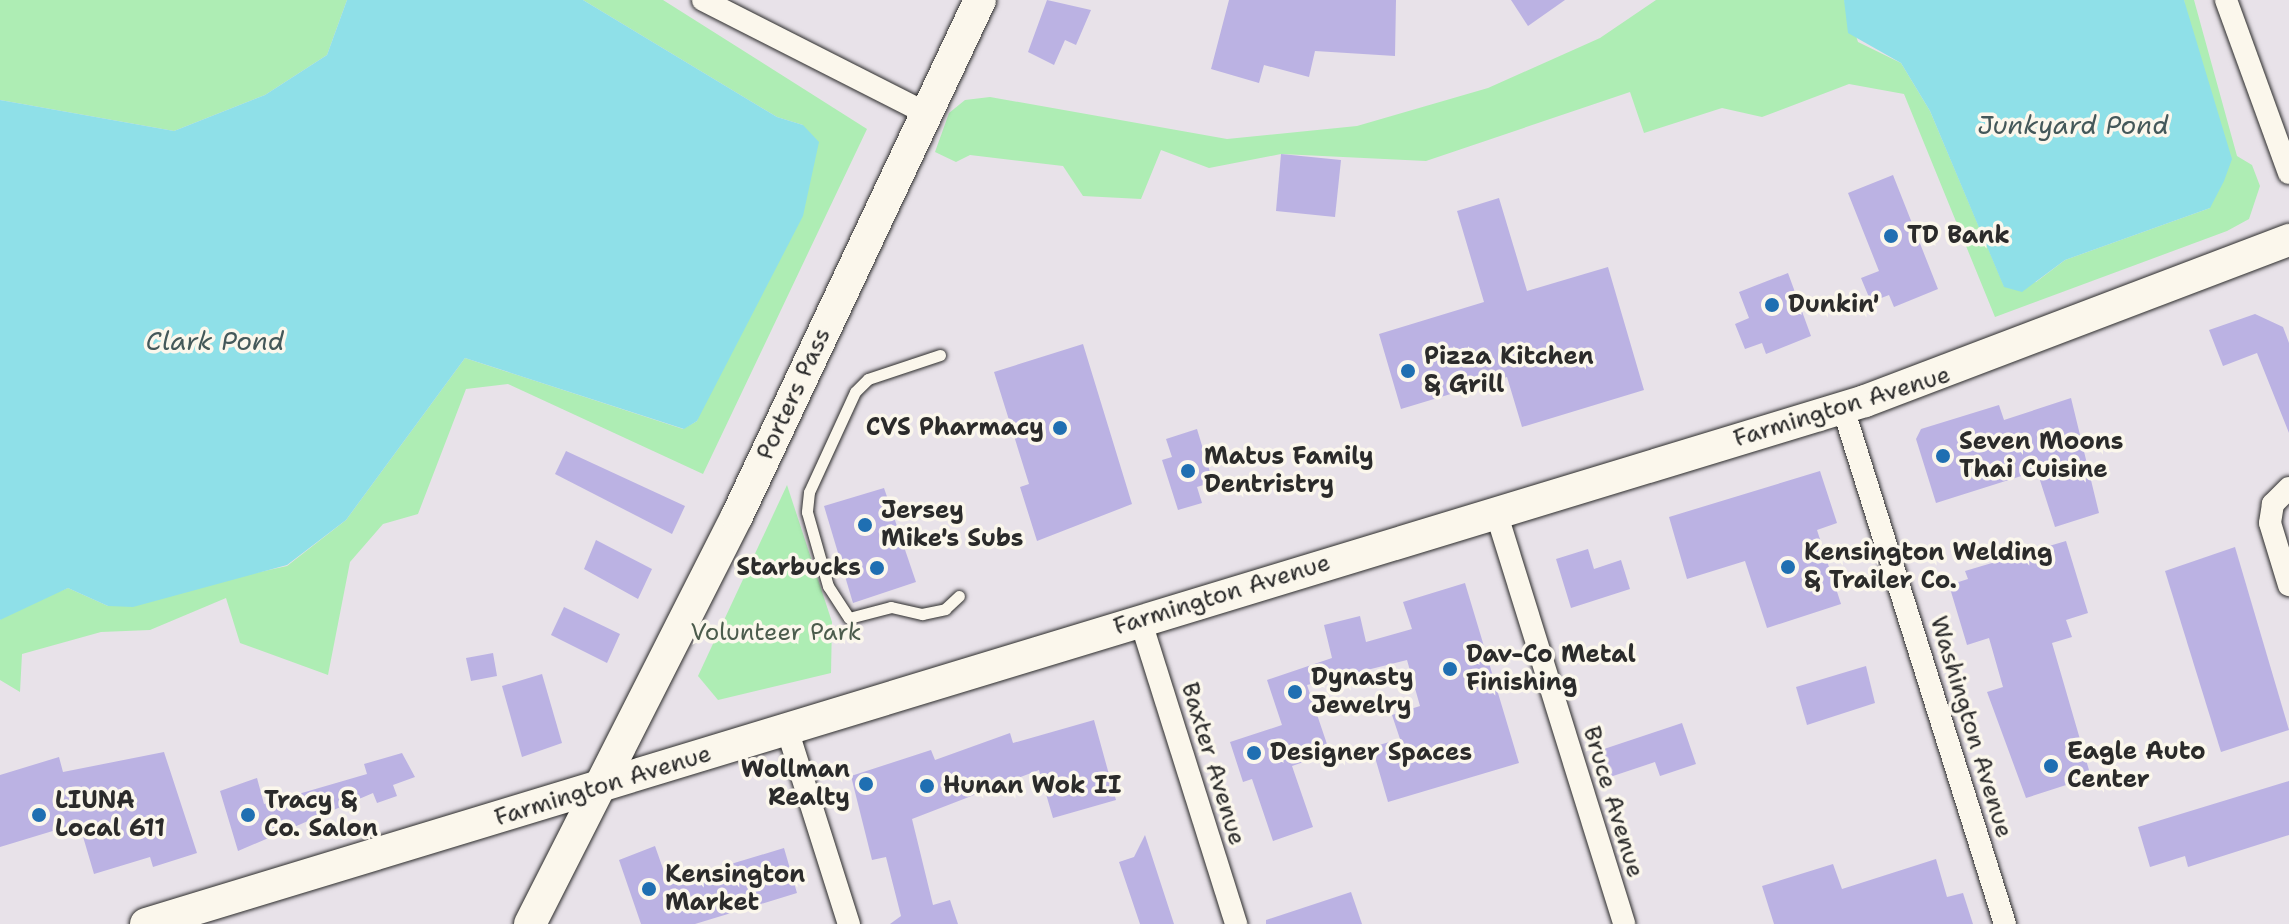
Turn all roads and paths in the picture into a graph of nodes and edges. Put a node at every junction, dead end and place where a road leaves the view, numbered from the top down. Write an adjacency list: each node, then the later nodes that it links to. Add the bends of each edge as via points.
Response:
1 (703, 0): 4 (street)
2 (980, 0): 4 (main road, Porters Pass)
3 (2226, 0): 5 (street)
4 (926, 113): 15 (main road, Porters Pass)
5 (2289, 173)
6 (2289, 240): 8 (main road, Farmington Avenue, via 2085,324)
7 (940, 355): 12 (lane, via 868,379 855,392 809,492 807,512 828,586 849,618 891,607 945,609)
8 (1843, 408): 10 (main road, Farmington Avenue); 21 (street, Washington Avenue)
9 (2289, 488): 11 (street, via 2273,504 2270,523)
10 (1496, 512): 13 (main road, Farmington Avenue); 20 (street, Bruce Avenue)
11 (2289, 585)
12 (959, 596)
13 (1140, 619): 14 (main road, Farmington Avenue); 19 (street, Baxter Avenue)
14 (787, 729): 15 (main road, Farmington Avenue); 18 (street)
15 (605, 787): 16 (main road, Farmington Avenue); 17 (main road, Porters Pass)
16 (146, 924)
17 (530, 924)
18 (849, 924)
19 (1236, 924)
20 (1624, 924)
21 (2005, 924)

